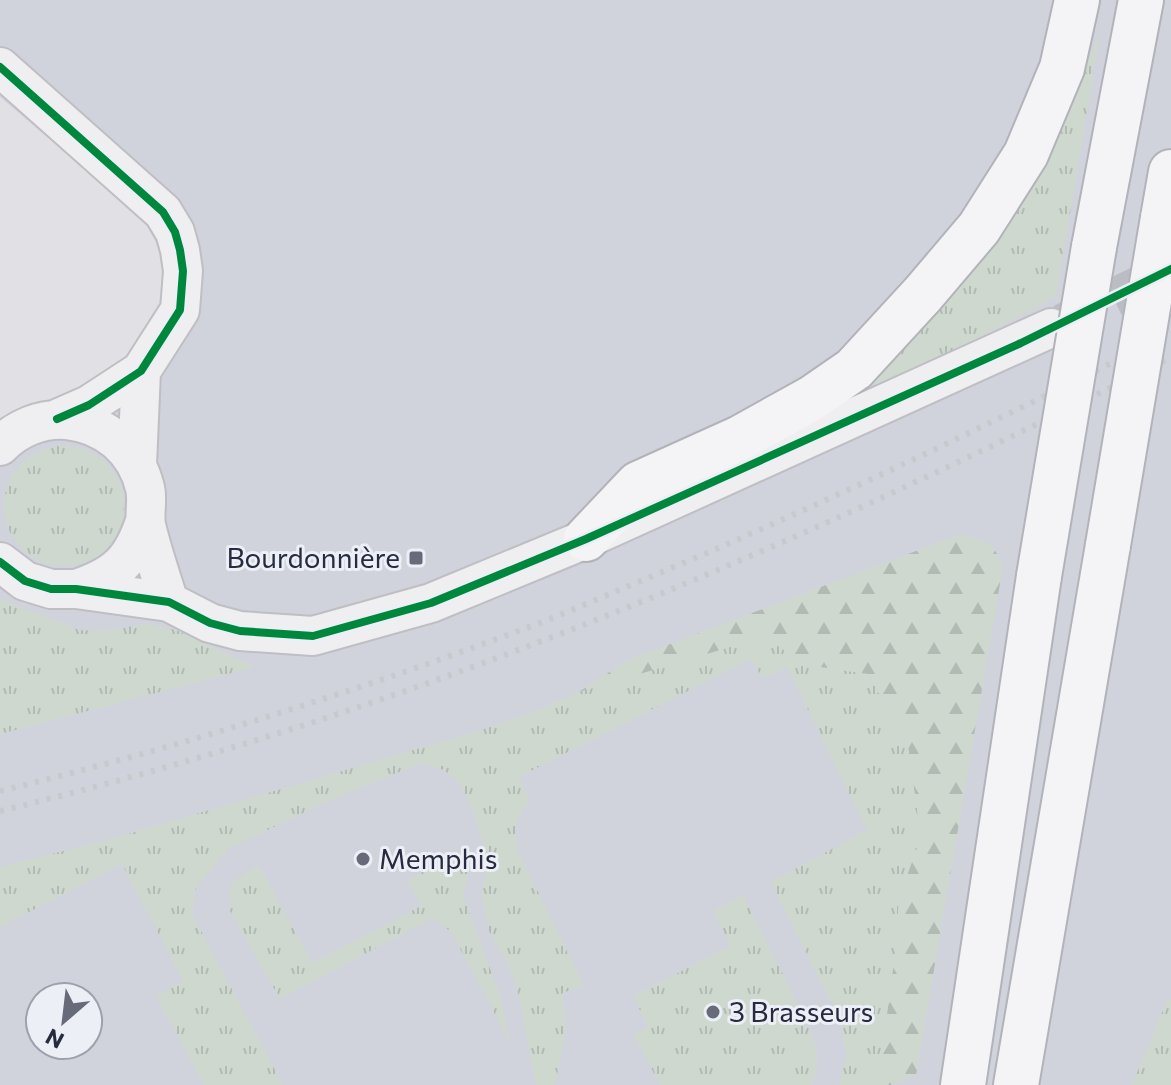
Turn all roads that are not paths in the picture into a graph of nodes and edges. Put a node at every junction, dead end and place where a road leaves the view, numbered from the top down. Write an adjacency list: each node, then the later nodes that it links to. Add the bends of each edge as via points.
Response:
1 (1077, 0): 11 (highway, via 1062,68 1026,154 979,228 913,305 854,369 740,438 638,484)
2 (1141, 0): 15 (highway, bridge, via 1039,576)
3 (0, 67): 6 (street, via 163,212 175,232 183,271 180,310)
4 (1171, 172): 16 (highway, bridge)
5 (1051, 328): 11 (street)
6 (141, 371): 7 (street); 9 (street)
7 (57, 419): 8 (street, via 20,430); 9 (street, via 102,429)
8 (0, 446)
9 (137, 465): 10 (street, via 146,491)
10 (145, 521): 13 (street, via 137,547 122,565); 14 (street)
11 (586, 539): 14 (street, via 431,603 313,636 240,631)
12 (2, 566): 13 (street, via 25,581)
13 (76, 589): 14 (street)
14 (169, 602)
15 (963, 1085)
16 (1016, 1085)

